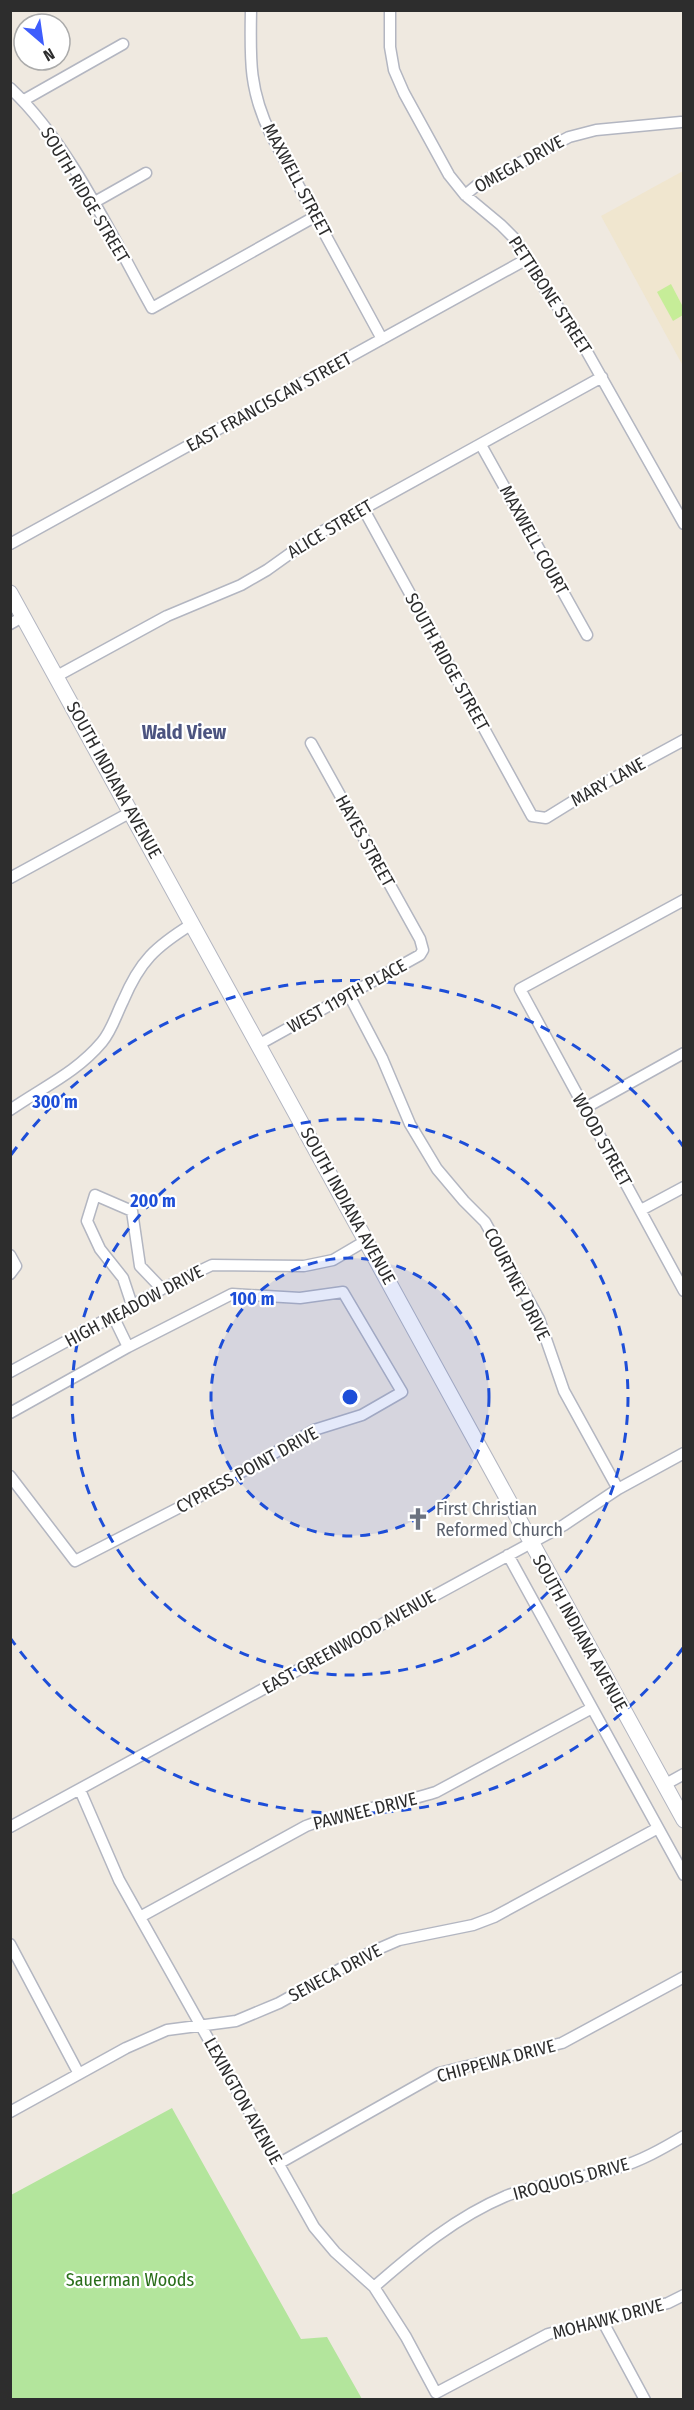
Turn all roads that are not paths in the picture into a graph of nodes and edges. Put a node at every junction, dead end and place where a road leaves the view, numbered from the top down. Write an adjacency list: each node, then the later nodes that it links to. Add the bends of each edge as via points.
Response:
1 (251, 10): 10 (street, MAXWELL STREET, via 251,73 257,105)
2 (390, 10): 8 (street, PETTIBONE STREET, via 390,47 396,76 449,175)
3 (123, 44): 5 (street)
4 (10, 88): 5 (street, SOUTH RIDGE STREET)
5 (24, 100): 9 (street, SOUTH RIDGE STREET, via 44,123)
6 (681, 122): 8 (street, OMEGA DRIVE, via 569,136)
7 (147, 173): 9 (street)
8 (465, 195): 11 (street, PETTIBONE STREET, via 509,232)
9 (93, 203): 10 (street, SOUTH RIDGE STREET, via 152,308)
10 (316, 216): 12 (street, MAXWELL STREET)
11 (527, 260): 12 (street, EAST FRANCISCAN STREET); 13 (street, PETTIBONE STREET)
12 (382, 339): 17 (street, EAST FRANCISCAN STREET)
13 (602, 377): 14 (street, ALICE STREET); 16 (street, PETTIBONE STREET)
14 (481, 445): 15 (street, ALICE STREET); 20 (street, MAXWELL COURT)
15 (363, 508): 21 (street, ALICE STREET, via 241,585 174,612); 25 (street, SOUTH RIDGE STREET)
16 (684, 524)
17 (10, 544)
18 (10, 593): 19 (main road, SOUTH INDIANA AVENUE)
19 (17, 620): 21 (main road, SOUTH INDIANA AVENUE)
20 (587, 635)
21 (57, 676): 24 (main road, SOUTH INDIANA AVENUE)
22 (684, 740): 25 (street, MARY LANE, via 546,818)
23 (311, 743): 29 (street, HAYES STREET)
24 (131, 812): 26 (street); 28 (main road, SOUTH INDIANA AVENUE)
25 (532, 816)
26 (10, 878)
27 (684, 900): 33 (street, WOOD STREET, via 520,989)
28 (192, 924): 31 (main road, SOUTH INDIANA AVENUE); 34 (street, via 147,958 104,1040 80,1066)
29 (420, 939): 30 (street, WEST 119TH PLACE, via 420,955)
30 (349, 994): 31 (street, WEST 119TH PLACE); 49 (street, COURTNEY DRIVE, via 410,1124 437,1169 486,1222 539,1319 564,1391)
31 (258, 1045): 37 (main road, SOUTH INDIANA AVENUE)
32 (684, 1053): 33 (street)
33 (585, 1108): 36 (street, WOOD STREET)
34 (10, 1110)
35 (684, 1187): 36 (street)
36 (641, 1210): 41 (street, WOOD STREET)
37 (367, 1240): 40 (street, HIGH MEADOW DRIVE, via 333,1260 304,1266 212,1265); 50 (main road, SOUTH INDIANA AVENUE)
38 (10, 1255): 39 (street, via 16,1266)
39 (10, 1274)
40 (162, 1289): 42 (street, HIGH MEADOW DRIVE); 42 (street, via 140,1266 132,1211 94,1195 87,1221 100,1249 123,1278)
41 (684, 1291)
42 (132, 1305): 43 (street, HIGH MEADOW DRIVE)
43 (113, 1316): 44 (street); 45 (street, HIGH MEADOW DRIVE)
44 (128, 1347): 46 (street, CYPRESS POINT DRIVE); 48 (street, CYPRESS POINT DRIVE, via 232,1294 300,1298 343,1292 402,1392 362,1415 314,1431 190,1502 75,1561)
45 (10, 1372)
46 (10, 1413)
47 (684, 1453): 49 (street, EAST GREENWOOD AVENUE)
48 (10, 1476)
49 (618, 1489): 50 (street, EAST GREENWOOD AVENUE)
50 (531, 1542): 51 (street, EAST GREENWOOD AVENUE); 54 (main road, SOUTH INDIANA AVENUE)
51 (508, 1555): 52 (street); 55 (street, EAST GREENWOOD AVENUE)
52 (592, 1708): 58 (street); 60 (street, PAWNEE DRIVE, via 436,1792 306,1826)
53 (684, 1774): 54 (street)
54 (664, 1785): 56 (main road, SOUTH INDIANA AVENUE)
55 (80, 1790): 57 (street, EAST GREENWOOD AVENUE); 60 (street, LEXINGTON AVENUE, via 118,1880)
56 (684, 1820)
57 (10, 1827)
58 (658, 1828): 59 (street); 63 (street, SENECA DRIVE, via 495,1917 473,1926 399,1940 258,2012 236,2021)
59 (684, 1875)
60 (140, 1917): 63 (street, LEXINGTON AVENUE)
61 (10, 1944): 64 (street)
62 (684, 1977): 67 (street, CHIPPEWA DRIVE, via 562,2043 440,2073)
63 (202, 2027): 64 (street, SENECA DRIVE, via 167,2030); 67 (street, LEXINGTON AVENUE)
64 (79, 2074): 65 (street, SENECA DRIVE)
65 (10, 2112)
66 (684, 2136): 68 (street, IROQUOIS DRIVE, via 650,2156 618,2168 505,2197 421,2247)
67 (278, 2164): 68 (street, LEXINGTON AVENUE, via 314,2227)
68 (374, 2287): 71 (street, LEXINGTON AVENUE)
69 (684, 2295): 70 (street, MOHAWK DRIVE)
70 (603, 2322): 71 (street, MOHAWK DRIVE, via 548,2334); 72 (street)
71 (436, 2393)
72 (645, 2400)

